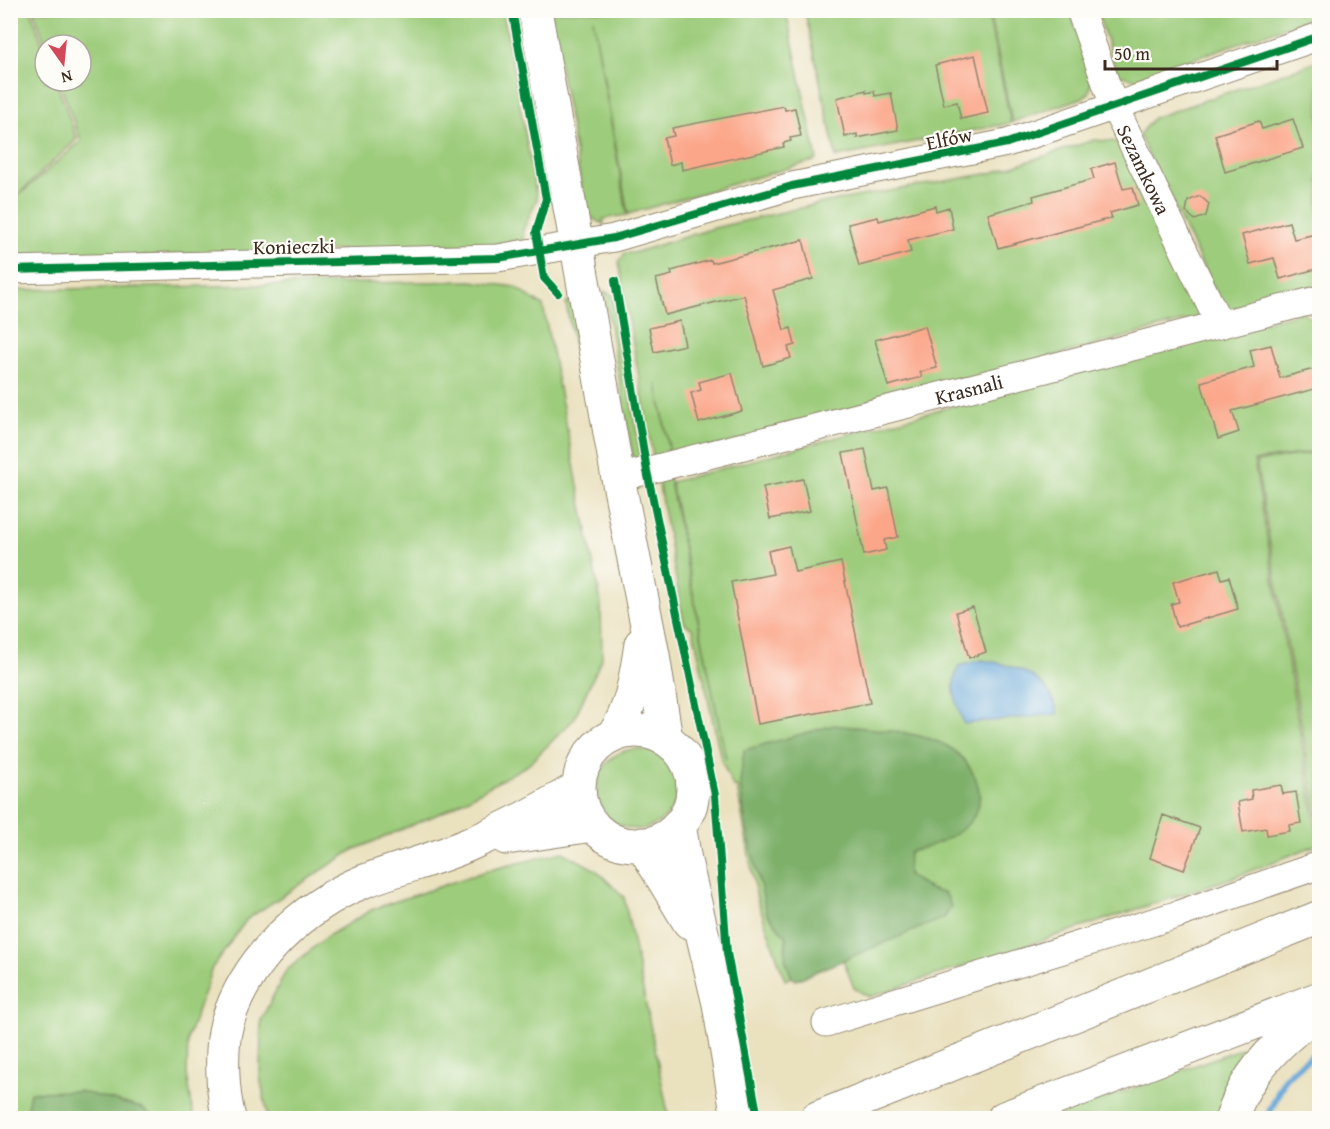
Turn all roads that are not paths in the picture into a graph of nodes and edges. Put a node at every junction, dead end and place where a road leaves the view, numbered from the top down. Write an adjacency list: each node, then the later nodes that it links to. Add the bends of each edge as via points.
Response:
1 (535, 10): 5 (main road)
2 (1080, 10): 4 (street, Sezamkowa)
3 (1320, 36): 4 (street, Elfów)
4 (1114, 106): 5 (street, Elfów, via 1007,143 792,186 639,232); 8 (street, Sezamkowa)
5 (577, 245): 6 (street, Konieczki, via 498,258); 9 (main road)
6 (10, 270)
7 (1320, 299): 8 (street, Krasnali)
8 (1220, 325): 9 (street, Krasnali)
9 (618, 478): 10 (main road)
10 (644, 616): 11 (main road, via 636,679 624,720); 12 (main road)
11 (614, 735): 12 (main road, via 645,731); 13 (main road, via 588,758)
12 (666, 739): 14 (main road, via 680,750 693,782 692,800)
13 (579, 787): 15 (main road, via 583,808); 17 (main road)
14 (680, 824): 16 (main road, via 660,840); 20 (main road)
15 (594, 825): 16 (main road, via 607,837); 17 (main road)
16 (642, 844): 20 (main road)
17 (469, 845): 24 (main road, via 361,883 302,916 266,954 241,990 227,1025 223,1068)
18 (1320, 865): 23 (street, via 1176,915)
19 (1320, 917): 26 (main road)
20 (707, 952): 25 (main road)
21 (1320, 998): 27 (main road)
22 (1320, 1011): 28 (main road, via 1291,1031 1273,1050 1245,1089)
23 (826, 1023)
24 (229, 1119)
25 (738, 1119)
26 (817, 1119)
27 (1004, 1119)
28 (1232, 1119)

